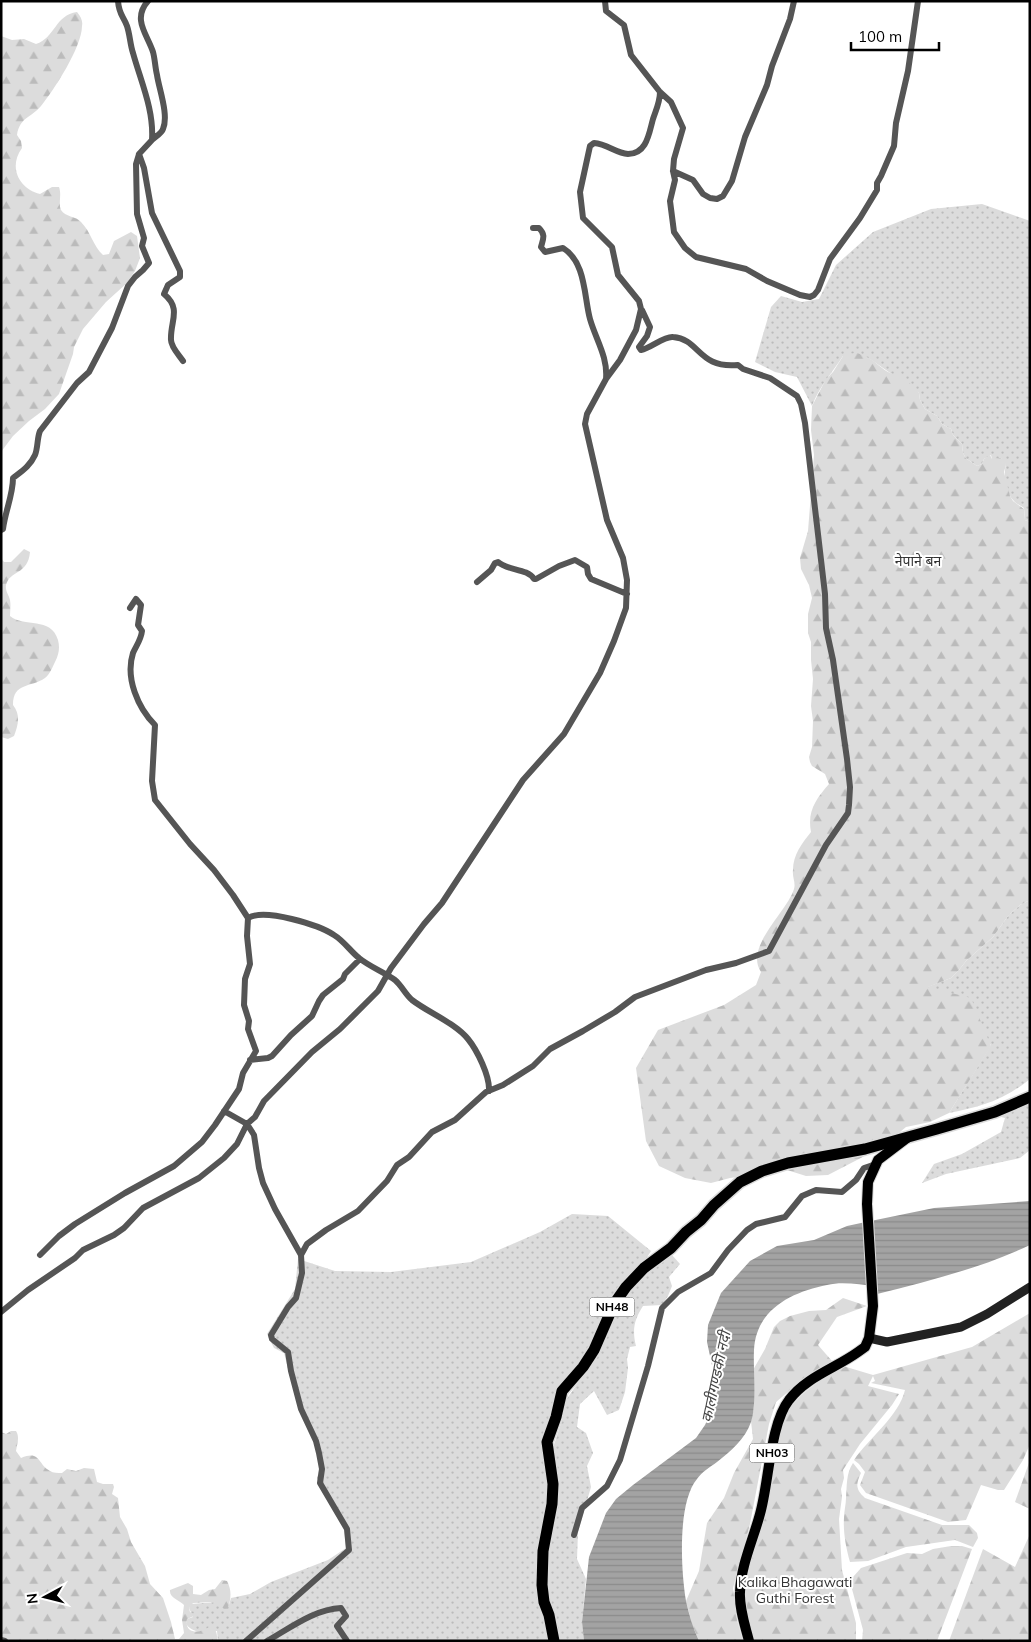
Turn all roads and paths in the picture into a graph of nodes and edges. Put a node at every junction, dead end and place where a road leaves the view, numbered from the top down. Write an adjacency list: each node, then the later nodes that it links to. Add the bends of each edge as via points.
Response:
1 (118, 1): 7 (street, via 118,12 127,26 142,80)
2 (148, 1): 7 (street, via 142,8 141,24 154,53 164,119 163,129)
3 (605, 1): 6 (street, via 606,12 624,25 631,55)
4 (794, 1): 9 (street, via 767,85 745,137 732,181 723,196 710,198 693,180)
5 (918, 1): 9 (street, via 894,146 877,183 877,190 830,259 814,295 800,295 746,269 696,257 685,248 674,232 670,201 674,180)
6 (660, 92): 9 (street, via 671,102 683,128); 11 (street, via 648,139 637,152 621,153 604,144 590,146 580,192 583,218 612,247 618,275 639,301)
7 (152, 140): 8 (street)
8 (139, 154): 12 (street, via 152,213 180,271 180,277 168,285 164,294 175,314 171,341); 14 (street, via 136,164 137,214 144,238 142,246 149,263 128,286 112,328 89,372 40,431 36,454 29,465 13,478 13,491)
9 (672, 171)
10 (533, 228): 13 (street, via 539,228 543,233 541,247 545,252 562,248 576,263 590,320 605,359)
11 (641, 309): 13 (street, via 636,330); 22 (street, via 650,327 639,347 641,350 673,337 690,344 715,364 738,365 770,378 797,396 801,404 850,804 848,813 826,844 769,951 706,970 636,997 550,1049 533,1066)
12 (183, 361)
13 (606, 379): 16 (street, via 585,424 607,520 623,558)
14 (1, 530)
15 (477, 582): 16 (street, via 498,562 531,574 536,579 575,560 587,567 591,579)
16 (627, 594): 20 (street, via 626,608 600,674 564,734 523,780 442,903)
17 (130, 608): 18 (street, via 136,599 141,605 138,625 142,631 141,638 130,668 138,702 156,726 152,781 155,800 233,894)
18 (248, 918): 19 (street, via 258,914 272,915 319,927 336,936); 21 (street, via 250,964 245,978 244,1005 256,1051)
19 (360, 959): 20 (street); 21 (street, via 323,995 312,1016 272,1056)
20 (388, 976): 22 (street, via 409,997 454,1026 470,1041 486,1071); 25 (street, via 365,1005 264,1101)
21 (250, 1060): 24 (street, via 239,1089)
22 (490, 1091): 29 (street, via 455,1120 432,1132 397,1165 387,1181 358,1211 307,1244)
23 (1030, 1096): 26 (highway, via 995,1112)
24 (224, 1111): 25 (street); 28 (street, via 202,1142 174,1166 75,1224)
25 (247, 1124): 29 (street, via 254,1135 263,1183); 31 (street, via 237,1144 199,1178 143,1208 119,1231 83,1250)
26 (908, 1137): 27 (main road); 39 (highway, NH48, via 865,1149 788,1163 740,1182 671,1248 644,1268 614,1304 594,1350 562,1391 546,1442 553,1484 543,1551 542,1585)
27 (876, 1164): 32 (main road, via 868,1182 867,1204 873,1306); 33 (street, via 864,1168 842,1192 816,1190 802,1196 785,1217 756,1224 747,1230 711,1273 678,1292 662,1308 620,1460 607,1486 582,1508)
28 (40, 1255)
29 (301, 1255): 36 (street, via 302,1272 296,1298 270,1335 288,1352 301,1409 319,1453 320,1483 347,1529 349,1550)
30 (1030, 1287): 32 (main road, via 962,1327 887,1342)
31 (1, 1312)
32 (869, 1338): 40 (main road, NH03, via 865,1347 796,1391 782,1411 741,1582 741,1605)
33 (574, 1535)
34 (1, 1640): 35 (street)
35 (5, 1641)
36 (246, 1641)
37 (267, 1641): 38 (street, via 310,1616 335,1608 341,1608 346,1616 337,1626)
38 (347, 1641)
39 (554, 1641)
40 (749, 1641)

